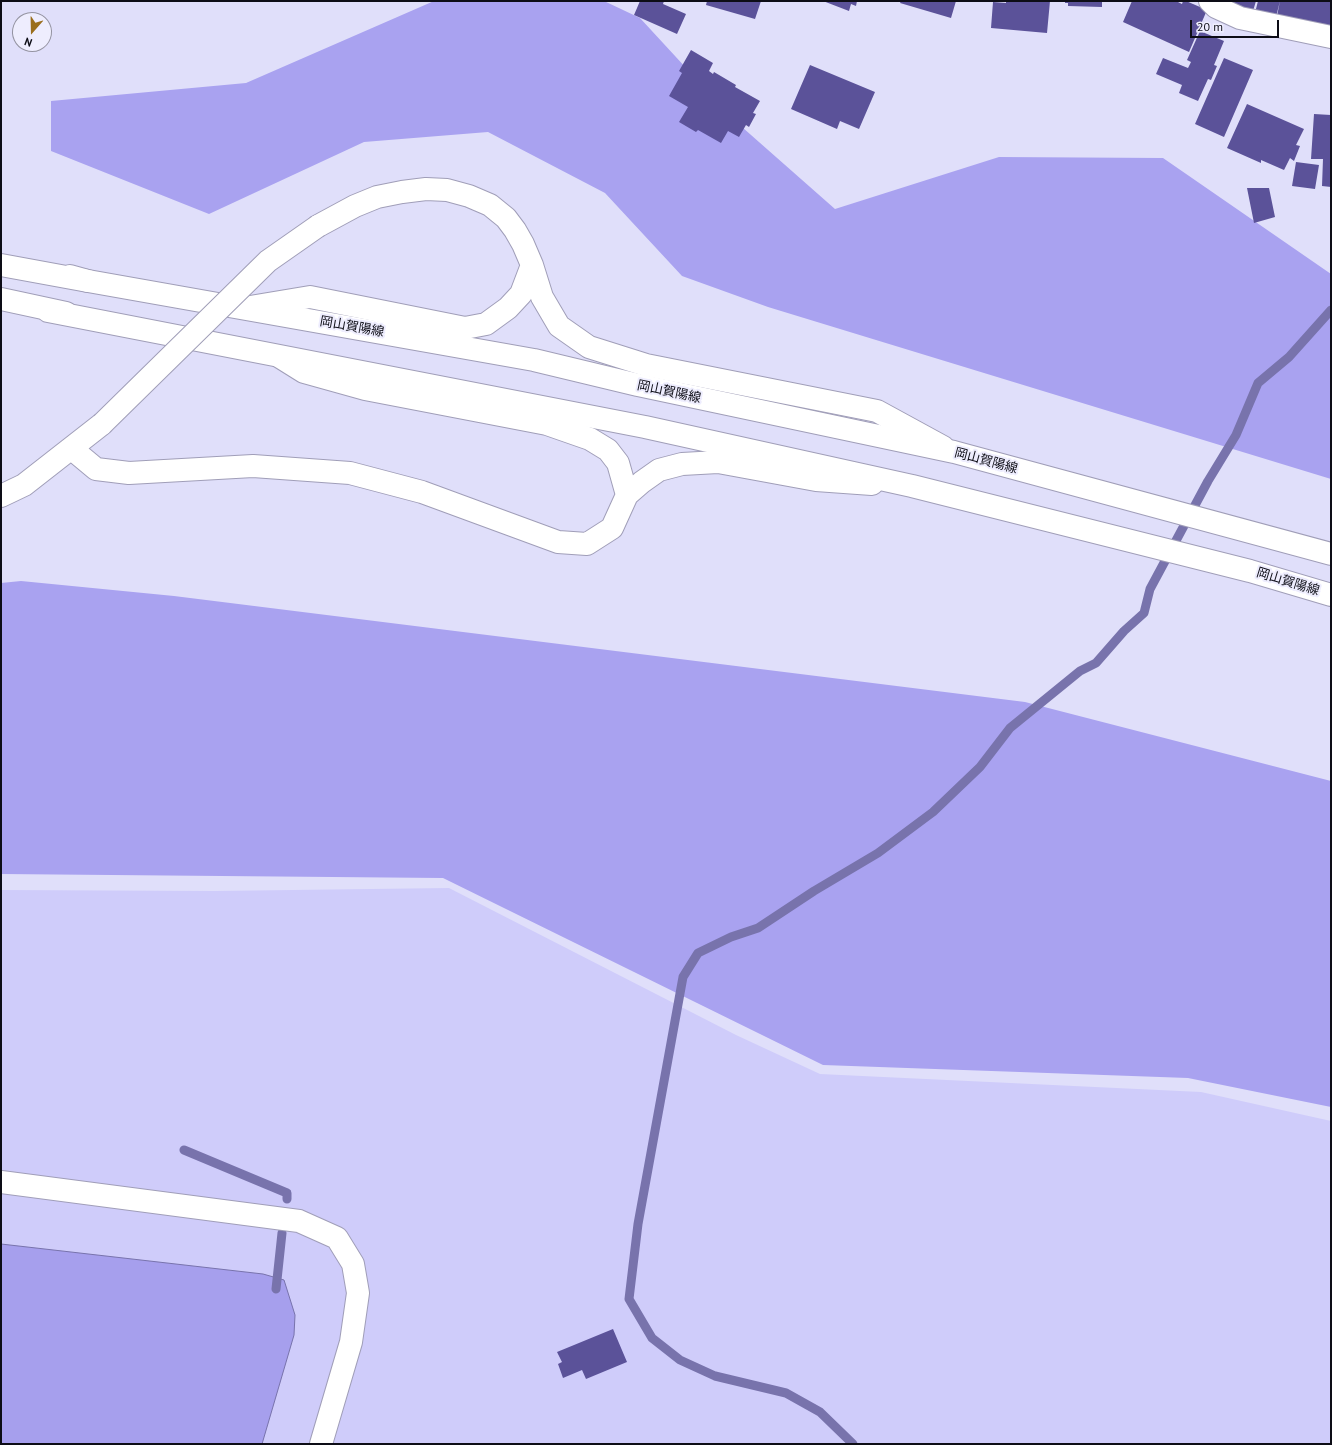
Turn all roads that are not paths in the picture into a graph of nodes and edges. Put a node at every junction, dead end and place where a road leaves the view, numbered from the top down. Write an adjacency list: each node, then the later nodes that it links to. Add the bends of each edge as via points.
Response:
1 (1210, 1): 2 (main road, via 1216,7 1240,18)
2 (1331, 37)
3 (1, 258): 6 (main road, 岡山賀陽線)
4 (1, 265): 6 (main road)
5 (532, 265): 9 (main road, via 521,294 508,308 486,324 465,328 310,297); 12 (main road, bridge, via 516,230 490,205 447,190 426,189 377,197 318,226 268,261 102,424); 13 (main road, via 542,297 559,326 589,347 646,365 877,411)
6 (88, 281): 9 (main road, 岡山賀陽線)
7 (1, 299): 10 (main road)
8 (1, 304): 10 (main road, 岡山賀陽線)
9 (243, 308): 13 (main road, 岡山賀陽線, via 534,360 638,385)
10 (66, 313): 11 (main road, 岡山賀陽線)
11 (275, 354): 14 (main road, 岡山賀陽線, via 645,427); 15 (main road, via 304,372 365,389 547,424 590,439 608,450 618,463)
12 (72, 449): 15 (main road, via 96,469 129,473 253,466 350,473 422,492 522,530 566,543 587,544 612,528); 16 (main road, via 24,485)
13 (954, 452): 17 (main road, 岡山賀陽線)
14 (912, 486): 15 (main road, via 816,480 718,462 682,464 659,470); 18 (main road, 岡山賀陽線, via 1250,571)
15 (627, 494)
16 (1, 496)
17 (1331, 554)
18 (1331, 595)
19 (1, 1182): 20 (main road, via 299,1221 337,1238 353,1264 358,1293 351,1342)
20 (321, 1444)

